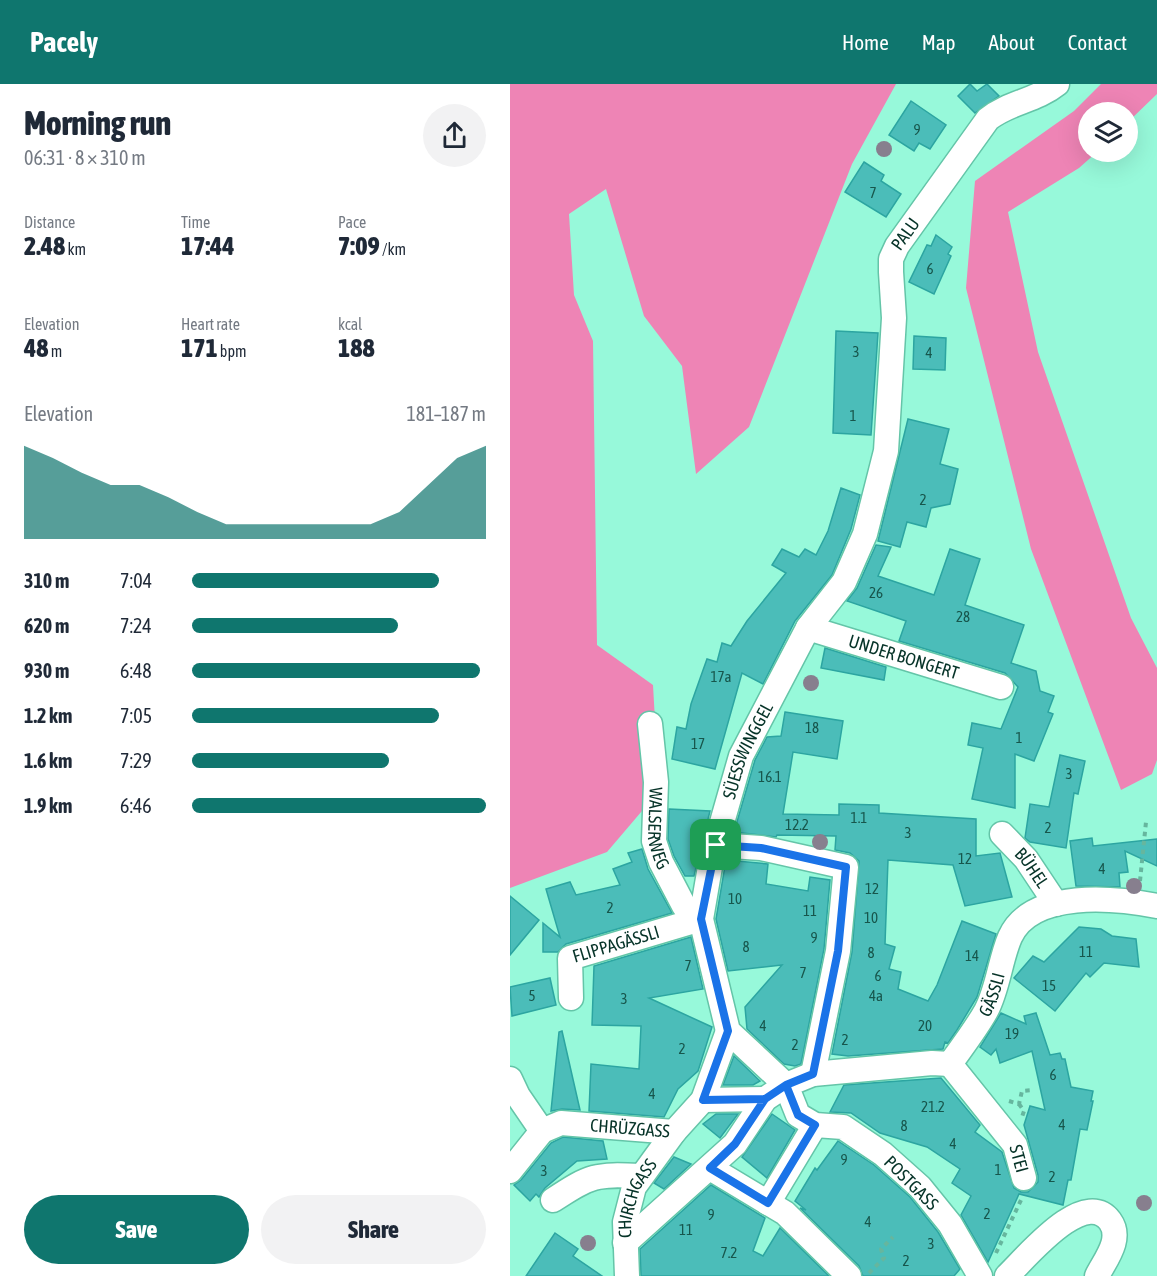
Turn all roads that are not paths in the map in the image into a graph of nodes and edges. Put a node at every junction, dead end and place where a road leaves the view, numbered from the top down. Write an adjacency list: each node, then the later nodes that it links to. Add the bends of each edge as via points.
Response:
1 (1057, 84): 2 (street, PALU, via 1008,105 988,119 897,246 891,259 894,318)
2 (886, 451): 3 (street, SÜESSWINGGEL, via 868,524 844,582)
3 (808, 628): 4 (street, UNDER BONGERT); 7 (street, SÜESSWINGGEL, via 741,756)
4 (1001, 687)
5 (650, 724): 10 (street, WALSERWEG, via 656,782 654,841 684,906)
6 (1002, 834): 8 (street, BÜHEL, via 1026,859)
7 (716, 845): 10 (street, SÜESSWINGGEL); 14 (street, via 761,848 846,867 838,951)
8 (1056, 904): 9 (street, GÄSSLI, via 1073,900); 13 (street, GÄSSLI, via 1039,910 1017,926 987,1010)
9 (1147, 904)
10 (701, 919): 11 (street, FLIPPAGÄSSLI, via 570,958); 12 (street, SÜESSWINGGEL)
11 (572, 998)
12 (728, 1031): 16 (street); 18 (street, CHRÜZGASS)
13 (950, 1064): 14 (street); 25 (street, STEI, via 1015,1145)
14 (813, 1074): 16 (street)
15 (510, 1079): 20 (street)
16 (786, 1085): 17 (street); 19 (street, via 798,1115)
17 (765, 1099): 18 (street); 22 (street, via 735,1144)
18 (703, 1100): 21 (street, CHRÜZGASS)
19 (815, 1125): 27 (street); 29 (street, POSTGASS, via 843,1127 883,1154 920,1187)
20 (542, 1131): 21 (street, CHRÜZGASS, via 561,1123); 23 (street)
21 (674, 1132): 24 (street, CHIRCHGASS)
22 (710, 1168): 27 (street); 28 (street)
23 (510, 1171)
24 (641, 1176): 26 (street, via 608,1174 585,1178); 28 (street, CHIRCHGASS, via 629,1203)
25 (1024, 1178)
26 (553, 1200)
27 (768, 1203): 31 (street, via 785,1213)
28 (625, 1243): 30 (street, CHIRCHGASS)
29 (994, 1270): 32 (street, via 1071,1217 1089,1212 1109,1220 1115,1236)
30 (627, 1276)
31 (849, 1276)
32 (1097, 1276)

